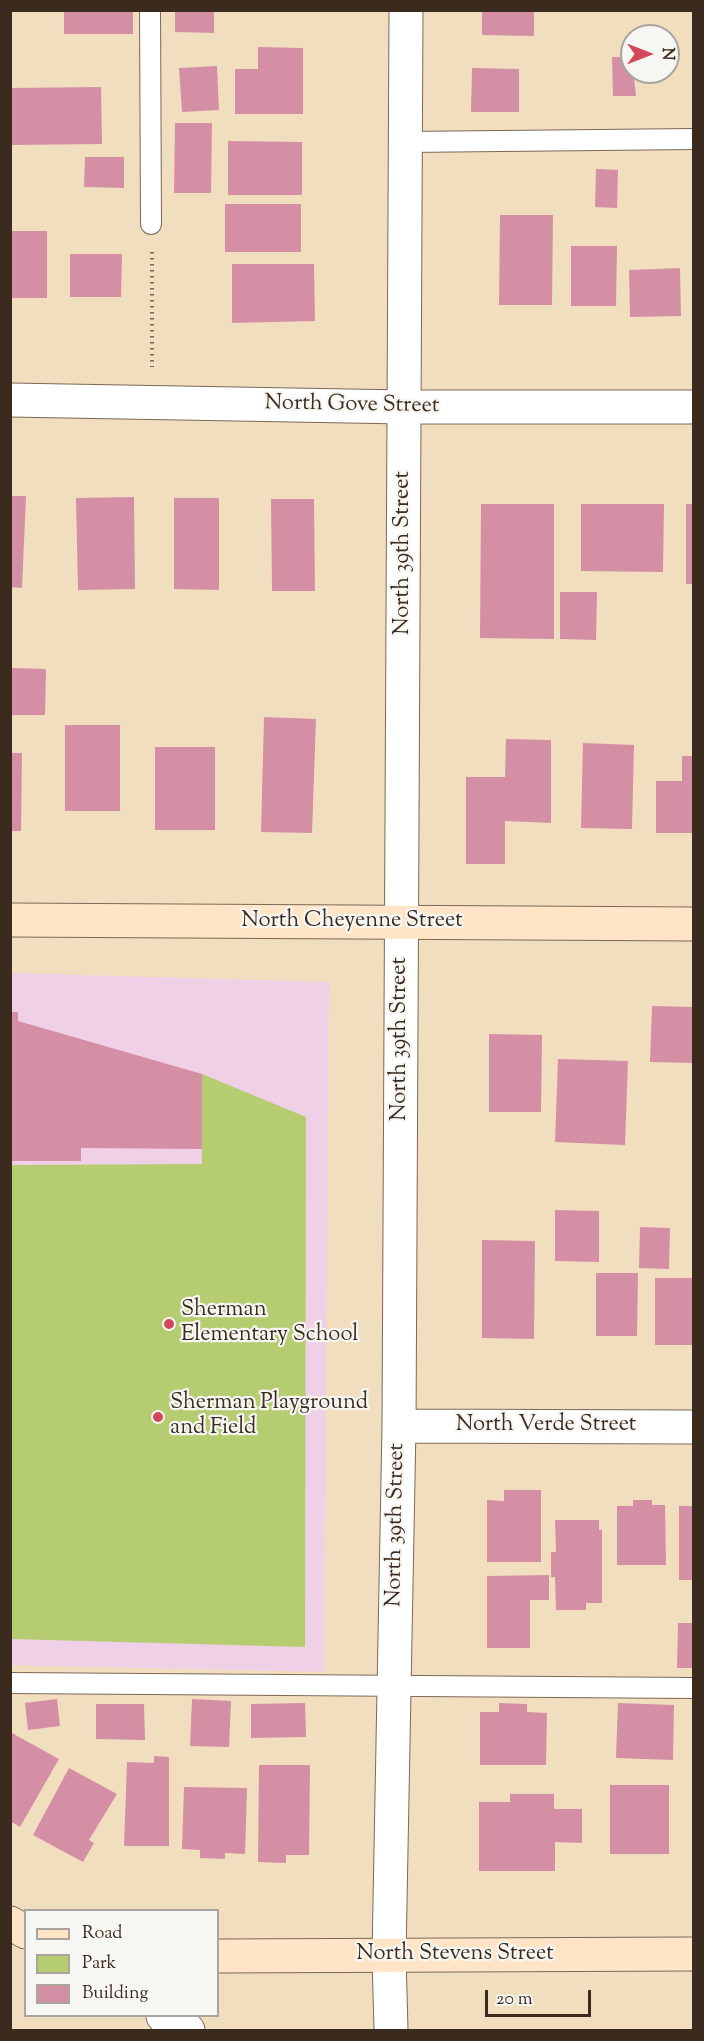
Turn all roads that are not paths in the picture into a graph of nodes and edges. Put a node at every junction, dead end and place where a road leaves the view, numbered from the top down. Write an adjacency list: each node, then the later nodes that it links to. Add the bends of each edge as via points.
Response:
1 (150, 10): 5 (lane)
2 (406, 10): 4 (street, North 39th Street)
3 (693, 139): 4 (lane)
4 (405, 142): 8 (street, North 39th Street)
5 (151, 224)
6 (10, 400): 8 (street, North Gove Street)
7 (693, 407): 8 (street, North Gove Street)
8 (405, 408): 10 (street, North 39th Street)
9 (10, 920): 10 (street, North Cheyenne Street)
10 (402, 923): 11 (street, North Cheyenne Street); 12 (street, North 39th Street)
11 (693, 924)
12 (399, 1426): 13 (street, North Verde Street); 15 (street, North 39th Street)
13 (693, 1427)
14 (10, 1683): 15 (lane)
15 (394, 1686): 16 (lane); 20 (street, North 39th Street)
16 (693, 1688)
17 (10, 1923): 18 (street)
18 (24, 1931)
19 (693, 1954): 20 (street, North Stevens Street)
20 (389, 1955): 21 (street, North Stevens Street); 24 (street, North 39th Street)
21 (219, 1956)
22 (165, 2017): 23 (street)
23 (188, 2031)
24 (391, 2031)

